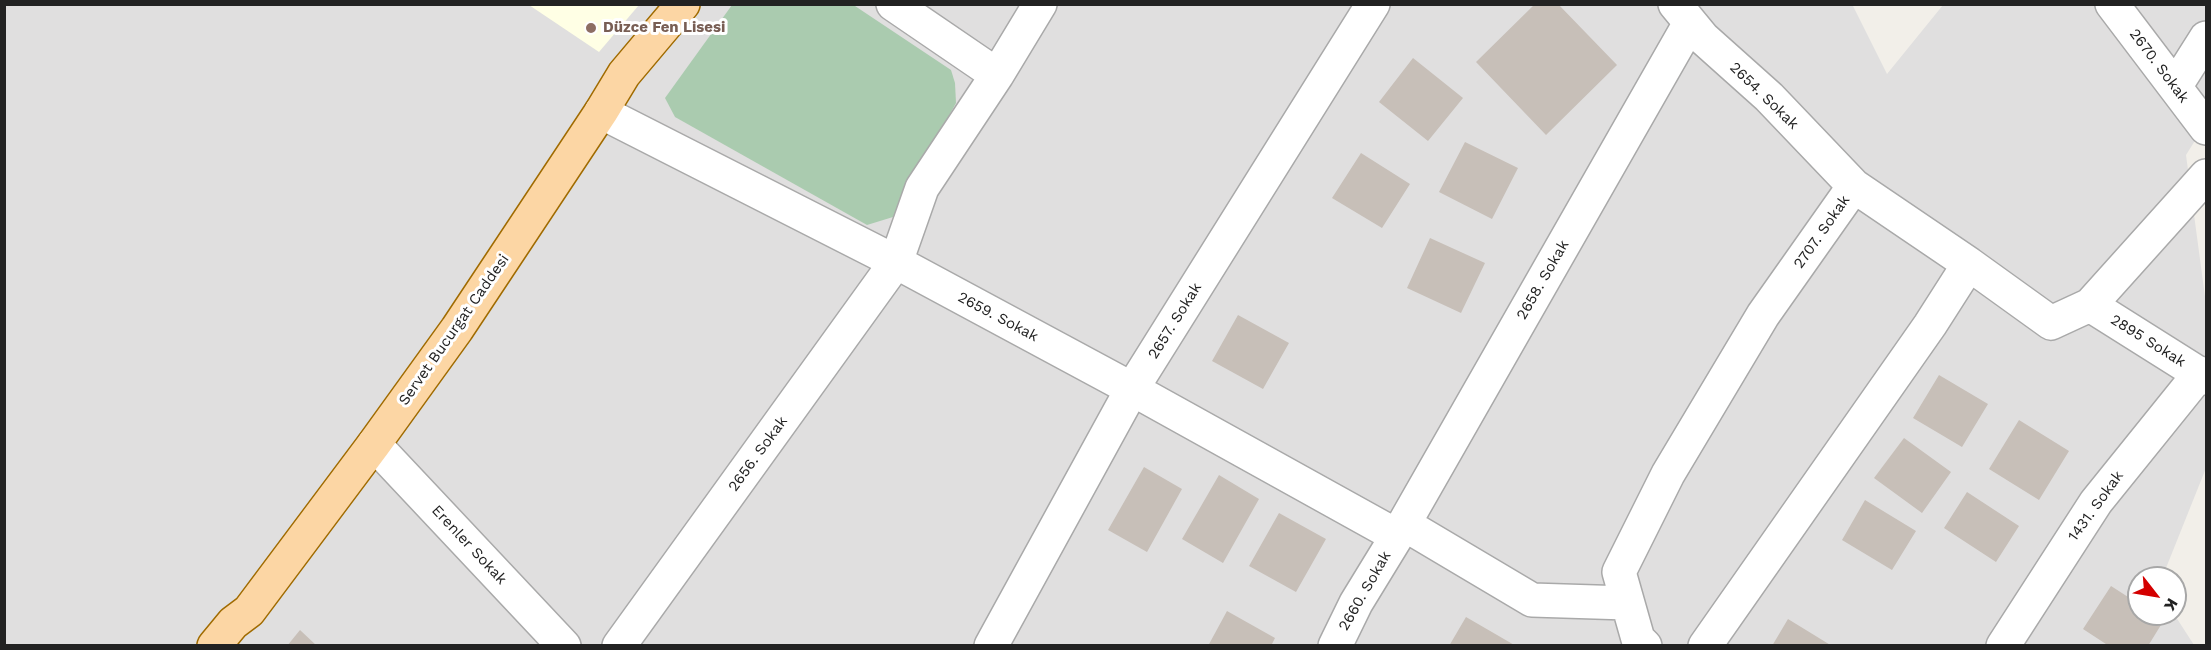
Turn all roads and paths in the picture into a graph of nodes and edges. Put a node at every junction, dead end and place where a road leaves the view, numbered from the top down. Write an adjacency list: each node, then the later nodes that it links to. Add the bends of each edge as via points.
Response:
1 (683, 4): 10 (main road, Servet Bucurgat Caddesi, via 624,74)
2 (893, 4): 8 (street)
3 (1040, 4): 8 (street)
4 (1373, 4): 18 (street, 2657. Sokak)
5 (2112, 4): 9 (street, 2670. Sokak)
6 (1682, 14): 13 (street, 2654. Sokak); 20 (street, 2658. Sokak)
7 (2206, 38): 9 (street)
8 (997, 75): 14 (street, via 922,188)
9 (2175, 87): 11 (street, 2670. Sokak)
10 (601, 112): 14 (street, 2659. Sokak); 19 (main road, Servet Bucurgat Caddesi, via 457,329)
11 (2206, 128)
12 (2206, 176): 16 (street, 2707. Sokak)
13 (1854, 186): 15 (street, 2707. Sokak); 21 (street, 2707. Sokak, via 1763,315 1668,474 1619,572)
14 (896, 262): 18 (street, 2659. Sokak); 25 (street, 2656. Sokak)
15 (1969, 264): 16 (street, 2707. Sokak, via 2052,323); 28 (street)
16 (2090, 305): 17 (street, 2895 Sokak)
17 (2203, 375): 29 (street, 1431. Sokak, via 2096,502)
18 (1132, 389): 20 (street, 2659. Sokak); 26 (street, 2657. Sokak)
19 (374, 444): 23 (main road, Servet Bucurgat Caddesi, via 249,611 233,622); 24 (street, Erenler Sokak)
20 (1400, 530): 21 (street, 2659. Sokak, via 1533,600); 27 (street, 2660. Sokak)
21 (1627, 603): 22 (street, 2707. Sokak)
22 (1639, 643)
23 (214, 645)
24 (564, 645)
25 (619, 645)
26 (991, 645)
27 (1335, 645)
28 (1705, 645)
29 (2003, 645)

